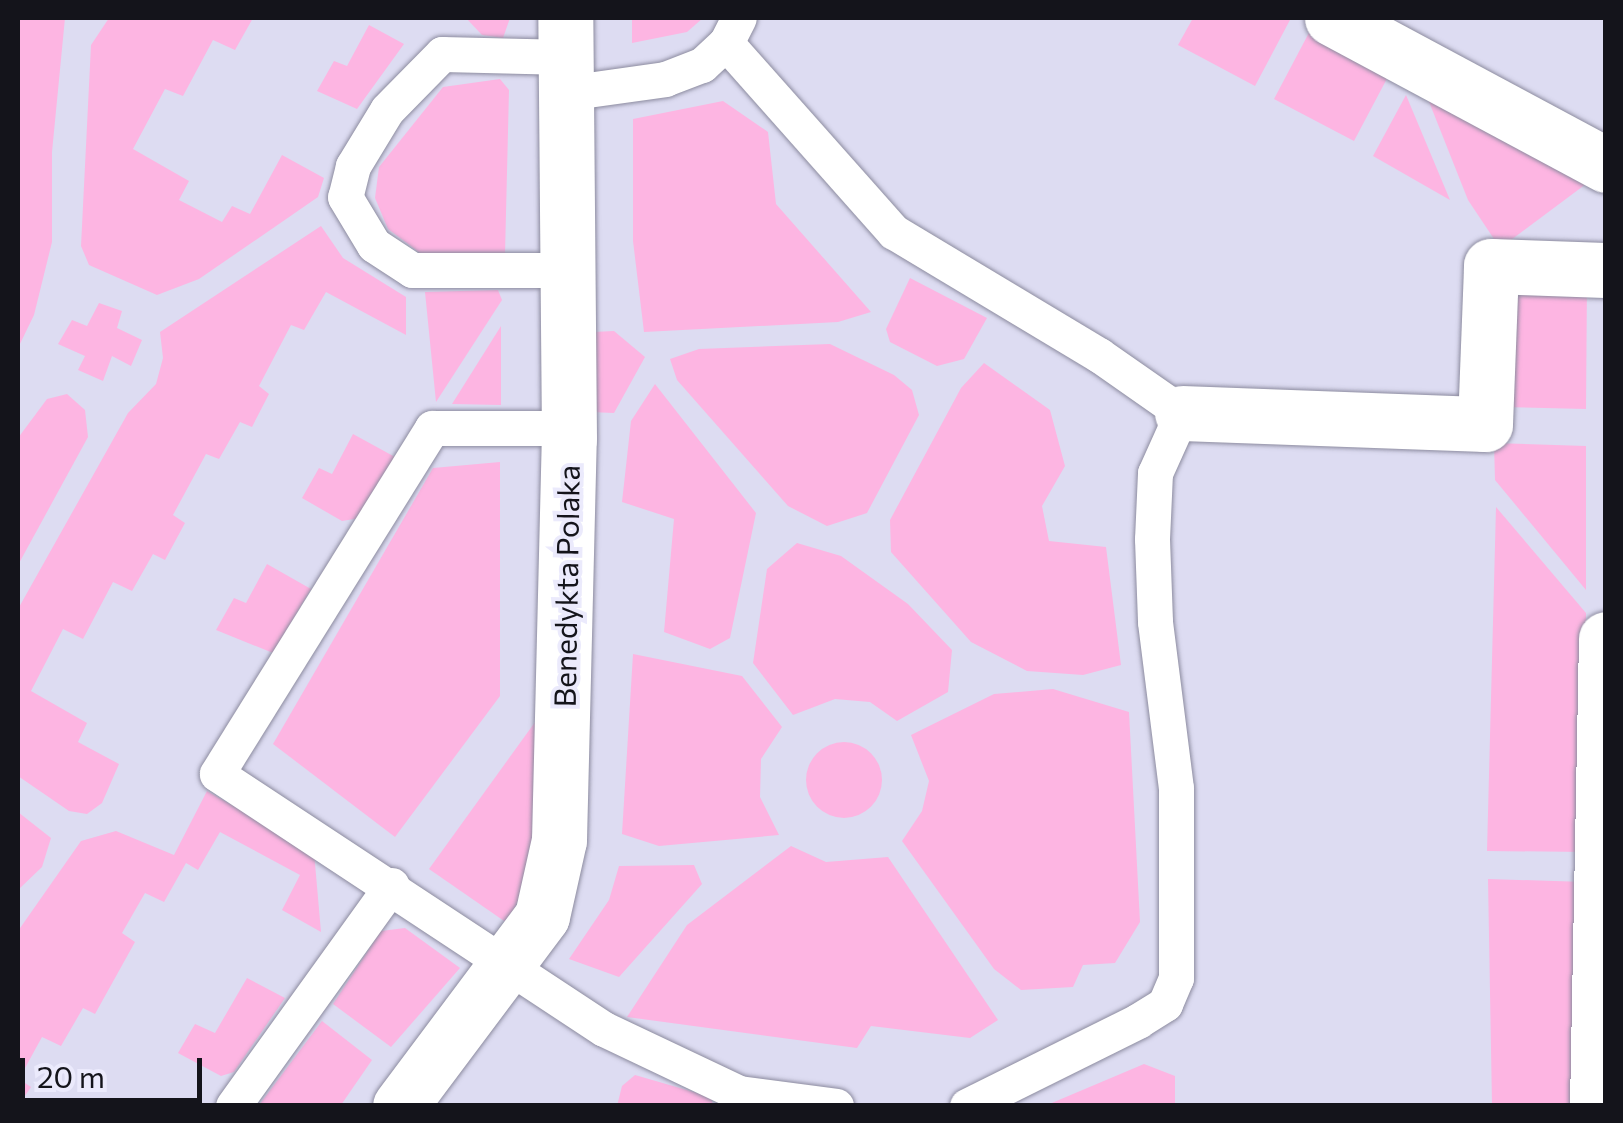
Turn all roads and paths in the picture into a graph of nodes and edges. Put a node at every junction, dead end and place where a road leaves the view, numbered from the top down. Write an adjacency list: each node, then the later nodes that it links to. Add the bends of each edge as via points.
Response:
1 (1332, 18): 4 (street)
2 (732, 30): 3 (lane, via 702,65 665,79); 7 (lane, via 894,232)
3 (566, 56): 5 (street, Benedykta Polaka); 5 (lane, via 442,54 387,110 353,166 345,196 374,245 412,270)
4 (1606, 164)
5 (568, 270): 8 (street, Benedykta Polaka)
6 (1606, 270): 7 (street, via 1491,266 1485,424)
7 (1182, 413): 15 (lane, via 1156,473 1152,539 1176,788 1176,978 1164,1004 1138,1021)
8 (569, 428): 10 (lane, via 432,428 217,774); 11 (street, Benedykta Polaka, via 559,840 542,916)
9 (1606, 639): 16 (street)
10 (392, 885): 11 (lane); 12 (lane)
11 (508, 962): 13 (street, Benedykta Polaka); 14 (lane, via 604,1029 739,1093)
12 (233, 1106)
13 (400, 1106)
14 (836, 1106)
15 (967, 1106)
16 (1597, 1106)

